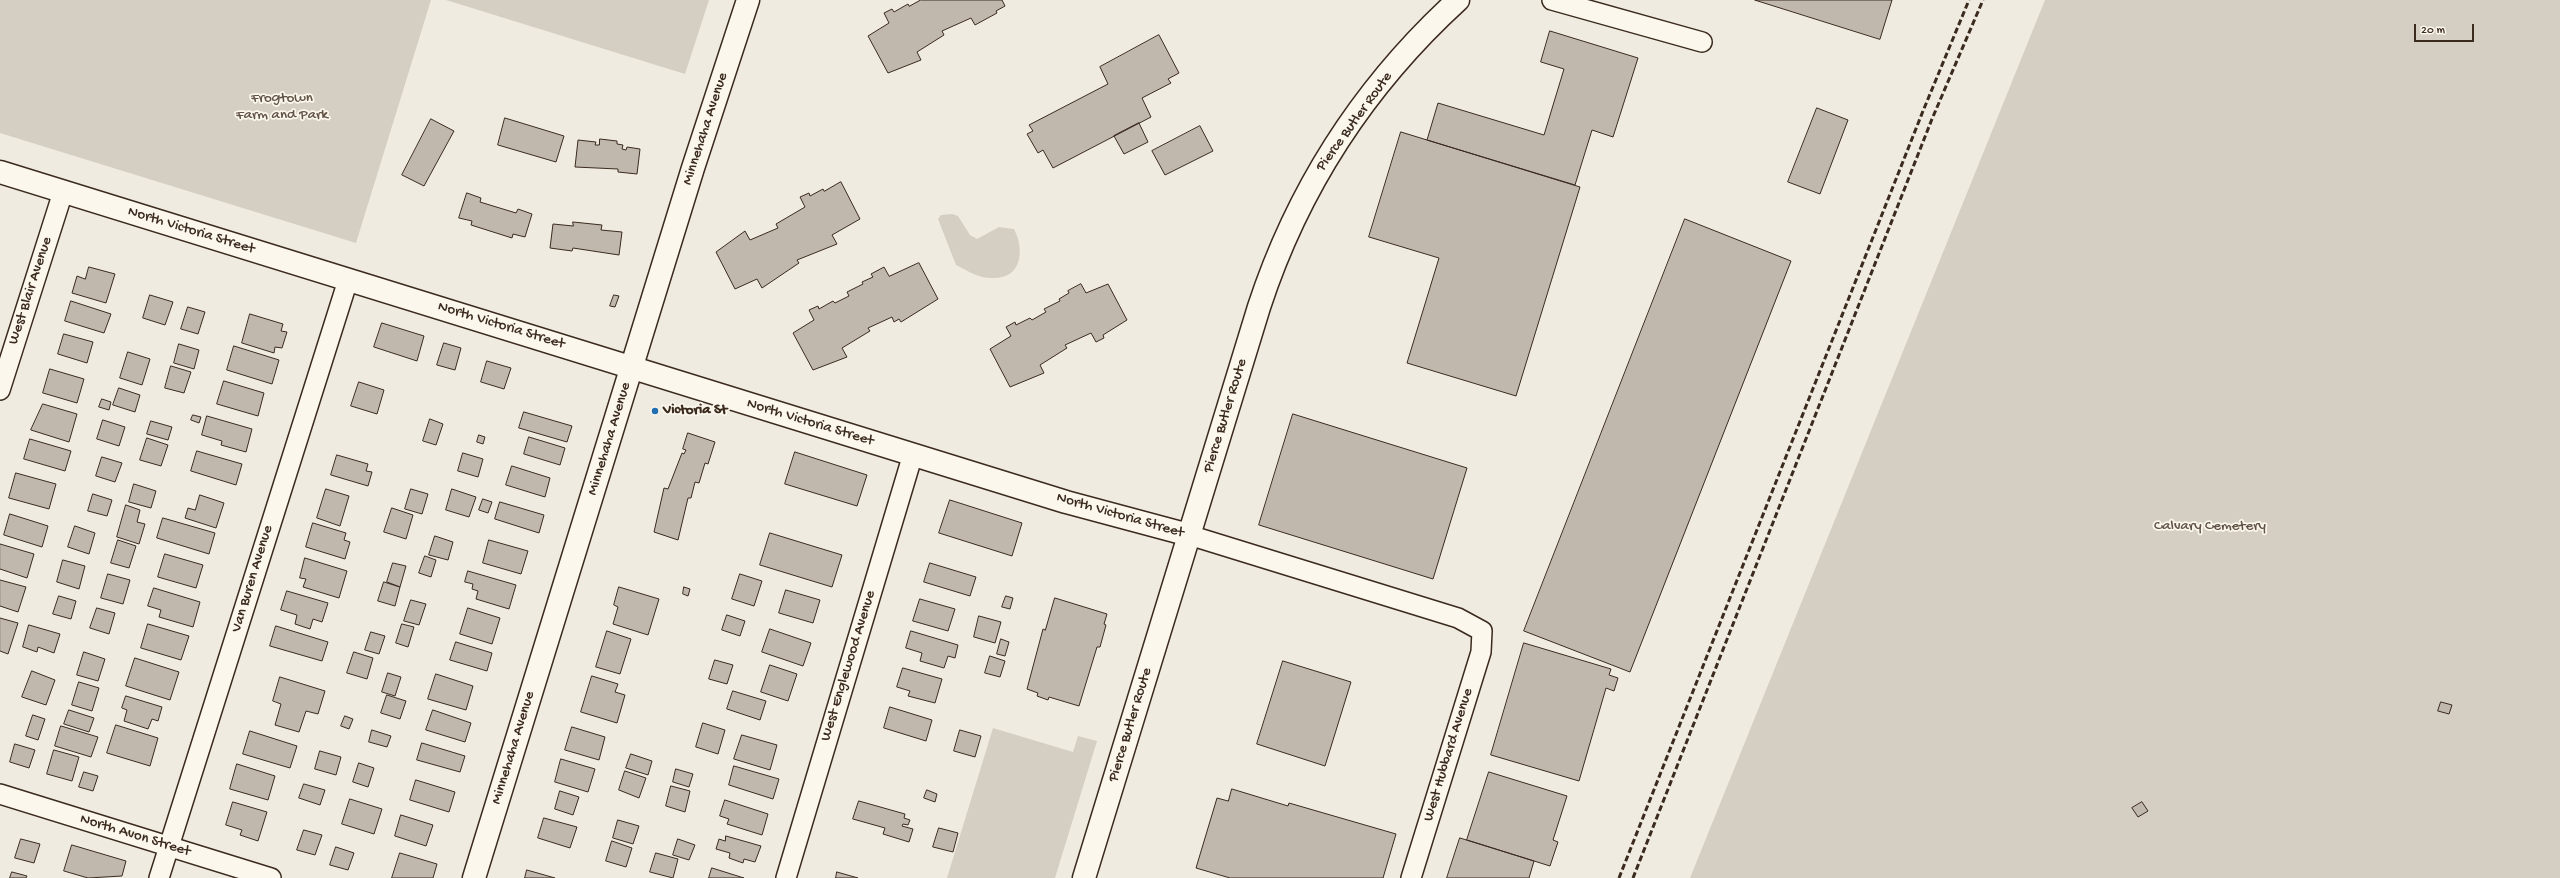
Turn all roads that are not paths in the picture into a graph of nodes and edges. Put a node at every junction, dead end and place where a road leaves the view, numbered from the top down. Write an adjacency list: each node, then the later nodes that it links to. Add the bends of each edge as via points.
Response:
1 (748, 0): 8 (street, Minnehaha Avenue)
2 (1458, 0): 11 (street, Pierce Butler Route, via 1416,42 1361,109 1308,189 1271,269)
3 (1552, 0): 4 (street)
4 (1702, 42)
5 (0, 172): 6 (street, North Victoria Street)
6 (63, 192): 7 (street, North Victoria Street); 9 (street, West Blair Avenue)
7 (348, 280): 8 (street, North Victoria Street); 14 (street, Van Buren Avenue)
8 (632, 366): 10 (street, North Victoria Street); 17 (street, Minnehaha Avenue)
9 (0, 390)
10 (913, 454): 11 (street, North Victoria Street, via 1066,502); 18 (street, West Englewood Avenue)
11 (1189, 535): 12 (street, North Victoria Street, via 1458,618); 19 (street, Pierce Butler Route)
12 (1482, 631): 20 (street, West Hubbard Avenue, via 1481,652)
13 (0, 794): 14 (street, North Avon Street)
14 (169, 846): 15 (street, Van Buren Avenue); 16 (street, North Avon Street)
15 (159, 878)
16 (271, 878)
17 (474, 878)
18 (786, 878)
19 (1084, 878)
20 (1411, 878)

